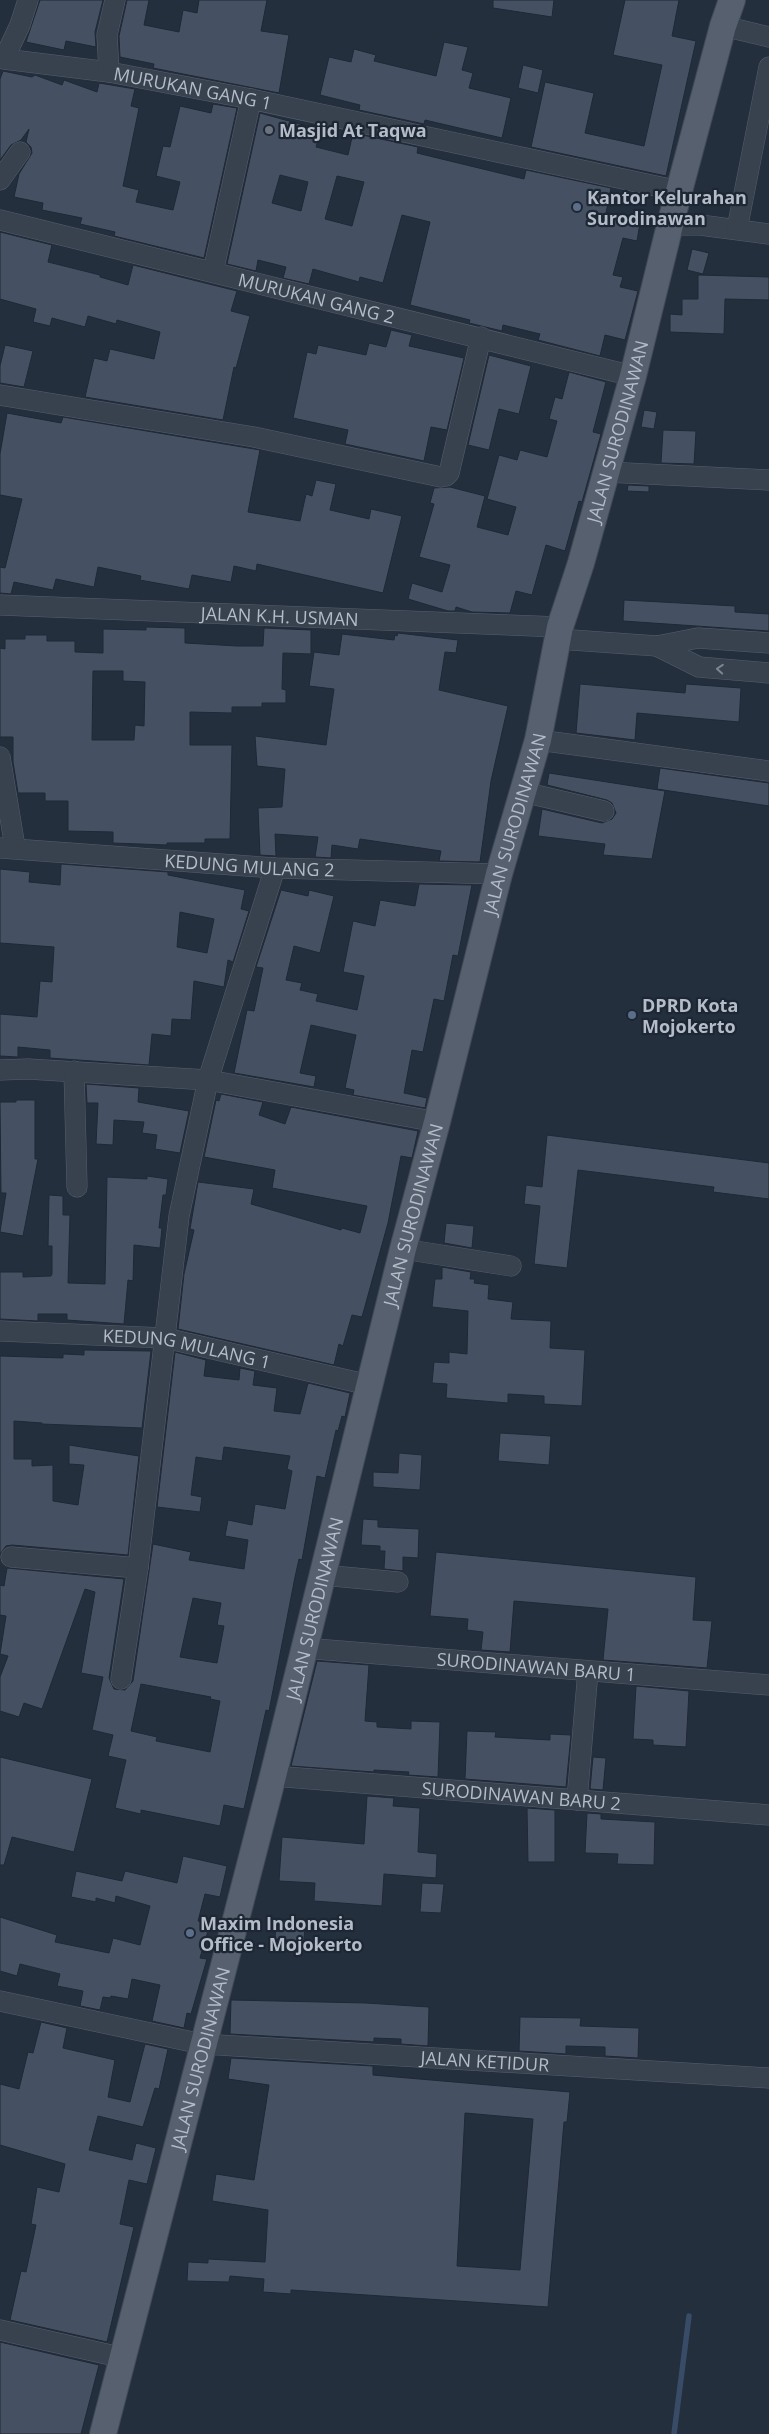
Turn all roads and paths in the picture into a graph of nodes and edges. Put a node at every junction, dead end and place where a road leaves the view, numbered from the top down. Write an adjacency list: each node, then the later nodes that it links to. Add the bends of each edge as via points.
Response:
1 (28, 0): 6 (street, MURUKAN GANG 1)
2 (115, 0): 8 (street, via 107,35)
3 (732, 0): 4 (main road, JALAN SURODINAWAN)
4 (723, 26): 5 (street); 12 (main road, JALAN SURODINAWAN)
5 (769, 37)
6 (2, 62): 8 (street, MURUKAN GANG 1)
7 (769, 66): 15 (street)
8 (109, 72): 9 (street, MURUKAN GANG 1)
9 (252, 99): 12 (street, MURUKAN GANG 1); 17 (street)
10 (20, 152): 11 (street)
11 (0, 180)
12 (679, 191): 14 (main road, JALAN SURODINAWAN)
13 (0, 220): 17 (street, MURUKAN GANG 2)
14 (670, 225): 15 (street); 19 (main road, JALAN SURODINAWAN)
15 (737, 229): 16 (street)
16 (769, 234)
17 (213, 272): 18 (street, MURUKAN GANG 2)
18 (482, 337): 19 (street, MURUKAN GANG 2); 20 (street, via 449,472 441,477 254,438)
19 (633, 376): 21 (main road, JALAN SURODINAWAN)
20 (0, 395)
21 (606, 472): 22 (street); 24 (main road, JALAN SURODINAWAN)
22 (769, 480)
23 (0, 605): 24 (street, JALAN K.H. USMAN)
24 (559, 633): 26 (street, JALAN K.H. USMAN); 28 (main road, JALAN SURODINAWAN)
25 (769, 643): 26 (street, via 698,638)
26 (657, 646): 27 (street, one-way to 26, via 699,668)
27 (769, 673)
28 (538, 740): 30 (street); 31 (main road, JALAN SURODINAWAN)
29 (0, 757): 33 (street)
30 (769, 771)
31 (523, 792): 32 (street); 35 (main road, JALAN SURODINAWAN)
32 (604, 811)
33 (8, 847): 34 (street, KEDUNG MULANG 2)
34 (275, 868): 35 (street, KEDUNG MULANG 2); 38 (street)
35 (499, 874): 39 (main road, JALAN SURODINAWAN)
36 (0, 1070): 37 (street)
37 (74, 1071): 38 (street); 40 (street)
38 (208, 1080): 39 (street); 44 (street, via 179,1216)
39 (437, 1122): 41 (main road, JALAN SURODINAWAN)
40 (77, 1186)
41 (403, 1249): 42 (street); 45 (main road, JALAN SURODINAWAN)
42 (511, 1266)
43 (0, 1332): 44 (street, KEDUNG MULANG 1)
44 (165, 1338): 45 (street, KEDUNG MULANG 1); 47 (street)
45 (369, 1385): 48 (main road, JALAN SURODINAWAN)
46 (11, 1557): 47 (street)
47 (138, 1568): 52 (street)
48 (322, 1575): 49 (street); 50 (main road, JALAN SURODINAWAN)
49 (398, 1582)
50 (303, 1648): 51 (street, SURODINAWAN BARU 1); 54 (main road, JALAN SURODINAWAN)
51 (588, 1671): 53 (street, SURODINAWAN BARU 1); 55 (street)
52 (121, 1679)
53 (769, 1685)
54 (273, 1776): 55 (street, SURODINAWAN BARU 2); 58 (main road, JALAN SURODINAWAN)
55 (577, 1800): 56 (street, SURODINAWAN BARU 2)
56 (769, 1815)
57 (0, 2002): 58 (street, JALAN KETIDUR)
58 (202, 2044): 59 (street, JALAN KETIDUR); 61 (main road, JALAN SURODINAWAN)
59 (769, 2078)
60 (0, 2330): 61 (street)
61 (124, 2358): 62 (main road, JALAN SURODINAWAN)
62 (103, 2434)

